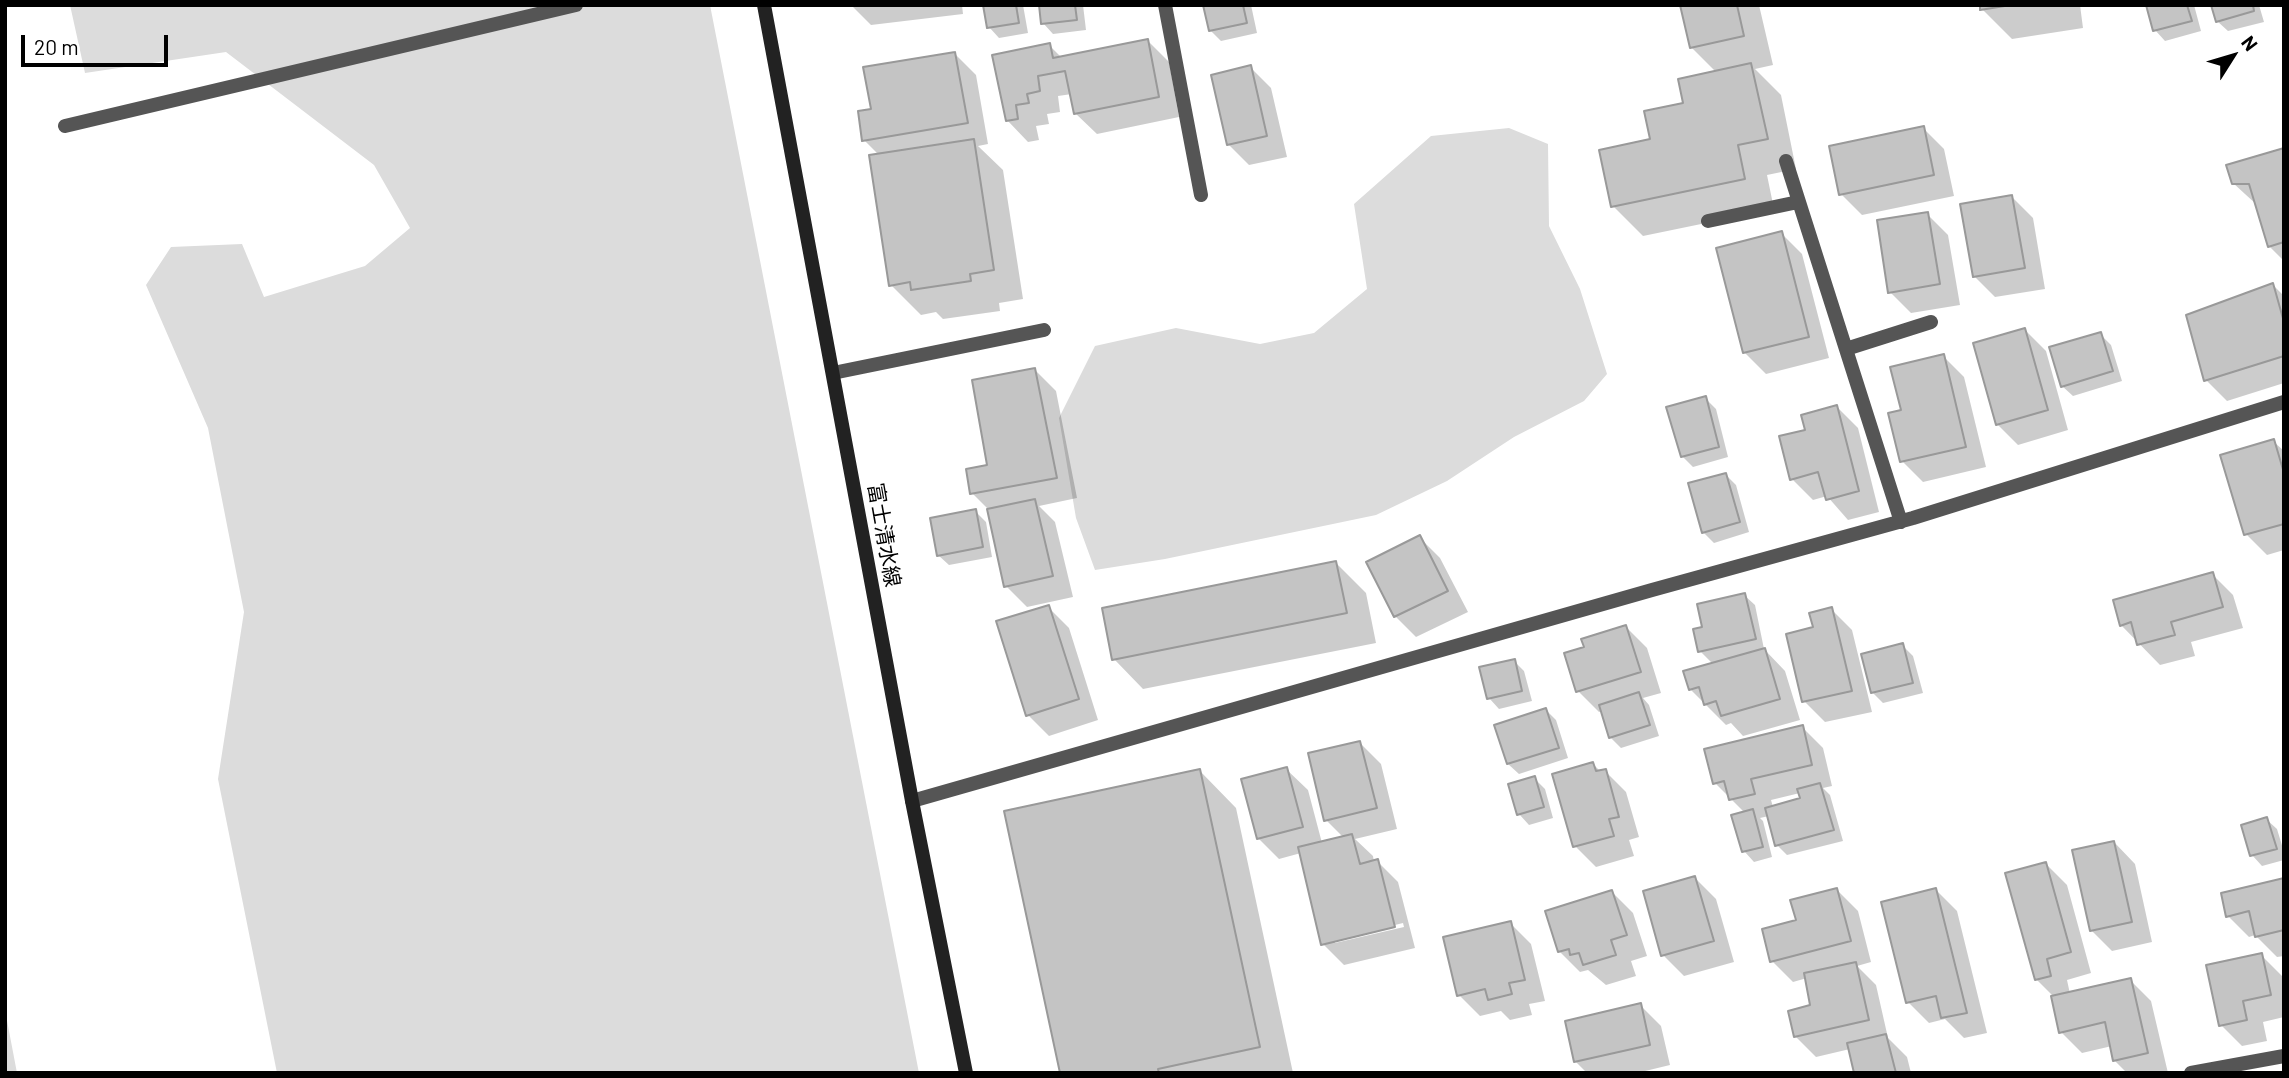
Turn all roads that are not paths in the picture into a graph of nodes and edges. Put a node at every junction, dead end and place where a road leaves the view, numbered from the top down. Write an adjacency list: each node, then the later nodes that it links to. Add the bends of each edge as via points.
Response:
1 (576, 5): 4 (street)
2 (764, 5): 12 (main road, 富士清水線)
3 (1165, 5): 6 (street)
4 (65, 125)
5 (1786, 161): 7 (street)
6 (1201, 195)
7 (1798, 202): 8 (street); 11 (street)
8 (1708, 221)
9 (1931, 322): 11 (street)
10 (1044, 330): 12 (street)
11 (1846, 349): 14 (street)
12 (833, 373): 15 (main road, 富士清水線)
13 (2284, 402): 14 (street)
14 (1901, 522): 15 (street)
15 (912, 801): 17 (main road, 富士清水線)
16 (2284, 1056): 18 (street)
17 (965, 1073)
18 (2191, 1073)

